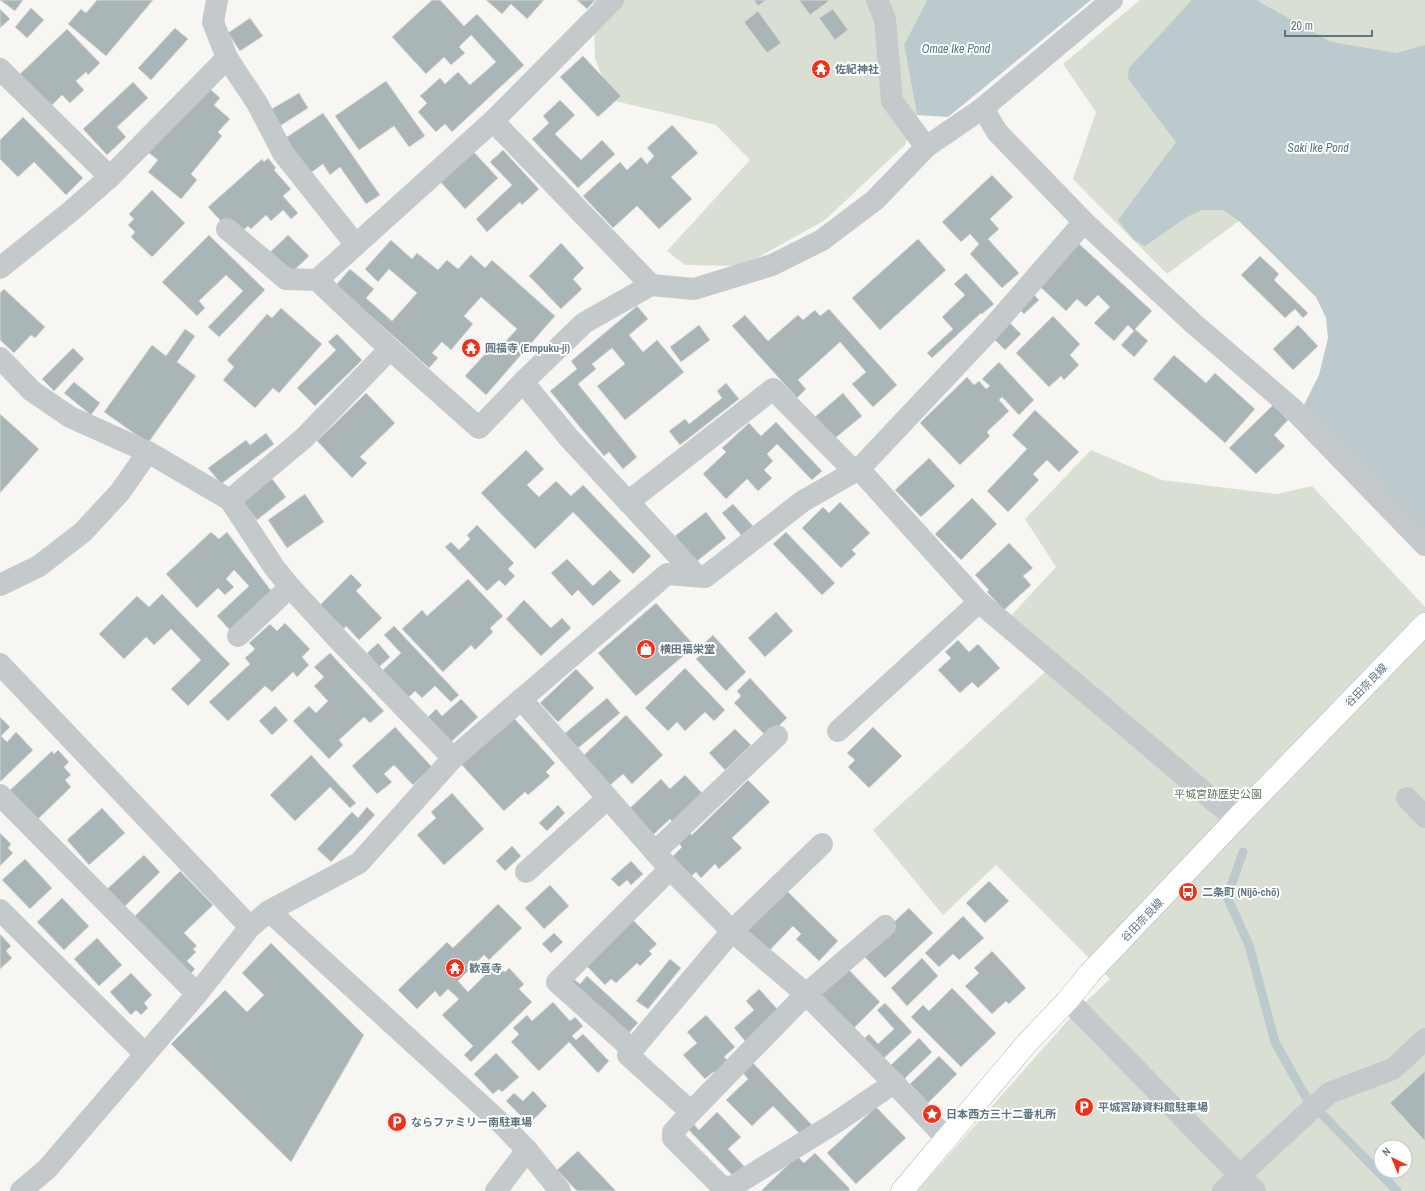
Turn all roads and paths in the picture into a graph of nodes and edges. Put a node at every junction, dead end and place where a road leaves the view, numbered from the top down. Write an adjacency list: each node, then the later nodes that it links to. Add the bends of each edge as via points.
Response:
1 (217, 0): 5 (street, via 213,22)
2 (613, 0): 8 (street)
3 (877, 0): 9 (street, via 885,19 892,101)
4 (1112, 0): 7 (street)
5 (227, 58): 10 (street); 13 (street, via 257,103 283,153)
6 (0, 69): 10 (street)
7 (983, 108): 9 (street); 11 (street, via 997,132)
8 (493, 121): 13 (street); 16 (street)
9 (926, 147): 16 (street, via 874,200 822,240 772,265 694,289)
10 (110, 177): 14 (street)
11 (1084, 222): 21 (street, via 991,329); 24 (street, via 1194,324 1292,408)
12 (227, 229): 15 (street, via 286,279)
13 (356, 245): 15 (street)
14 (0, 268)
15 (317, 280): 17 (street)
16 (651, 285): 19 (street, via 584,323)
17 (390, 349): 19 (street, via 479,428); 22 (street, via 304,438)
18 (0, 358): 20 (street, via 32,391 70,417)
19 (523, 382): 23 (street, via 568,438)
20 (148, 452): 22 (street); 26 (street, via 120,492 83,532 39,566)
21 (857, 470): 23 (street, via 773,389); 25 (street, via 803,501 705,577); 28 (street)
22 (230, 500): 27 (street)
23 (628, 502): 25 (street)
24 (1425, 546)
25 (697, 576): 32 (street, via 667,574)
26 (0, 585)
27 (290, 587): 30 (street); 35 (street)
28 (979, 602): 33 (street); 40 (street, via 1220,806)
29 (1425, 624): 40 (main road, 谷田奈良線)
30 (238, 636)
31 (0, 664): 48 (street)
32 (521, 699): 35 (street); 37 (street)
33 (838, 731)
34 (777, 736): 42 (street)
35 (453, 758): 46 (street, via 359,863)
36 (0, 795): 50 (street)
37 (608, 798): 42 (street); 44 (street)
38 (1407, 798): 39 (street)
39 (1425, 817)
40 (1238, 818): 52 (main road, 谷田奈良線, via 1089,974)
41 (822, 844): 49 (street)
42 (655, 852): 43 (street)
43 (670, 870): 49 (street); 54 (street, via 557,982)
44 (526, 872)
45 (0, 910): 55 (street)
46 (269, 911): 48 (street); 59 (street, via 502,1124)
47 (885, 926): 51 (street)
48 (250, 927): 50 (street)
49 (732, 931): 51 (street); 54 (street)
50 (197, 994): 55 (street)
51 (806, 994): 56 (street); 57 (street)
52 (1068, 1000): 58 (main road, 谷田奈良線, via 1028,1042); 60 (street)
53 (1425, 1039): 60 (street, via 1393,1069 1329,1093)
54 (632, 1050): 57 (street, via 628,1055)
55 (145, 1054): 61 (street, via 46,1169)
56 (894, 1083): 57 (street, via 730,1188 720,1185 673,1138 674,1132); 58 (street)
57 (691, 1112)
58 (946, 1138): 64 (main road, 谷田奈良線)
59 (527, 1150): 62 (street); 63 (street)
60 (1240, 1176): 65 (street); 66 (street)
61 (21, 1191)
62 (496, 1191)
63 (560, 1191)
64 (902, 1191)
65 (1223, 1191)
66 (1255, 1191)

